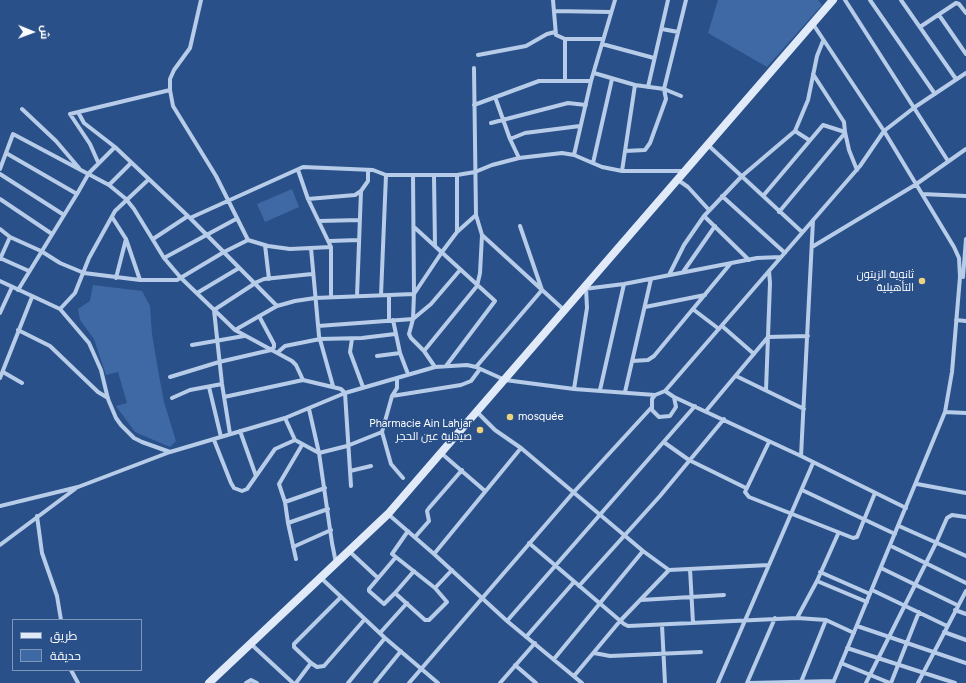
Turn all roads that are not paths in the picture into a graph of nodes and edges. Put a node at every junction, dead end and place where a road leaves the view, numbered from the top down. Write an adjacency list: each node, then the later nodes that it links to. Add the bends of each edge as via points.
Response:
1 (201, 0): 37 (street, via 190,48 172,74)
2 (554, 0): 10 (street)
3 (615, 0): 11 (street)
4 (668, 0): 16 (street)
5 (686, 0): 18 (street)
6 (833, 0): 14 (main road)
7 (845, 0): 43 (street)
8 (870, 0): 38 (street)
9 (901, 0): 15 (street)
10 (554, 11): 11 (street); 17 (street)
11 (611, 12): 20 (street)
12 (966, 13): 13 (street, via 956,3)
13 (939, 15): 15 (street); 23 (street)
14 (813, 24): 21 (street); 54 (main road)
15 (920, 28): 31 (street)
16 (662, 29): 18 (street); 25 (street)
17 (555, 32): 19 (street); 24 (street, via 526,46)
18 (678, 32): 36 (street)
19 (565, 39): 20 (street); 32 (street)
20 (603, 39): 22 (street)
21 (823, 41): 29 (street); 50 (street)
22 (602, 44): 25 (street); 27 (street)
23 (966, 54)
24 (478, 55)
25 (654, 58): 35 (street)
26 (474, 68): 42 (street)
27 (594, 73): 30 (street); 33 (street)
28 (966, 73): 31 (street)
29 (813, 74): 49 (street, via 808,100); 51 (street, via 844,122)
30 (612, 79): 34 (street); 64 (street)
31 (956, 79): 38 (street)
32 (565, 81): 33 (street); 40 (street, via 539,81)
33 (591, 81): 41 (street)
34 (635, 85): 35 (street); 57 (street)
35 (648, 87): 36 (street)
36 (664, 89): 39 (street); 57 (street, via 666,99 648,147 645,150)
37 (170, 90): 45 (street); 93 (street, via 174,106 216,176)
38 (935, 94): 43 (street)
39 (681, 96)
40 (495, 97): 42 (street); 46 (street)
41 (586, 104): 46 (street, via 568,103); 48 (street)
42 (474, 105): 71 (street)
43 (915, 107): 50 (street); 61 (street)
44 (22, 110): 66 (street, via 60,145)
45 (78, 112): 55 (street, via 84,123); 62 (street, via 70,114 90,144)
46 (502, 119): 47 (street); 52 (street)
47 (490, 123)
48 (580, 126): 52 (street, via 525,133); 59 (street)
49 (795, 131): 53 (street); 79 (street)
50 (884, 131): 69 (street); 82 (street)
51 (845, 133): 53 (street, via 823,125); 69 (street); 95 (street)
52 (510, 139): 60 (street)
53 (809, 140): 88 (street)
54 (708, 145): 70 (main road); 79 (street)
55 (115, 147): 62 (street); 63 (street)
56 (966, 149): 61 (street)
57 (625, 151): 72 (street)
58 (6, 153): 65 (street); 66 (street, via 13,134); 85 (street)
59 (574, 155): 60 (street, via 555,153); 64 (street)
60 (519, 158): 71 (street)
61 (948, 161): 82 (street)
62 (98, 162): 73 (street)
63 (131, 163): 80 (street); 83 (street)
64 (593, 163): 72 (street)
65 (0, 169)
66 (80, 169): 73 (street)
67 (298, 170): 68 (street); 92 (street); 93 (street)
68 (368, 170): 75 (street); 84 (street, via 368,181)
69 (857, 170): 103 (street)
70 (685, 171): 72 (street); 81 (main road)
71 (475, 172): 77 (street); 97 (street)
72 (622, 172)
73 (88, 173): 83 (street); 85 (street)
74 (0, 174): 96 (street)
75 (386, 175): 76 (street); 159 (street)
76 (413, 175): 78 (street); 107 (street)
77 (457, 175): 78 (street); 109 (street)
78 (434, 176): 122 (street)
79 (742, 176): 87 (street); 88 (street)
80 (148, 180): 91 (street); 100 (street)
81 (678, 180): 94 (street); 154 (main road)
82 (916, 184): 86 (street); 124 (street)
83 (109, 185): 91 (street)
84 (361, 191): 92 (street, via 355,195); 102 (street)
85 (78, 194): 96 (street)
86 (922, 194): 89 (street); 143 (street, via 957,252)
87 (722, 196): 94 (street); 129 (street)
88 (763, 196): 95 (street)
89 (966, 196)
90 (0, 199): 111 (street)
91 (126, 199): 99 (street); 116 (street)
92 (308, 199): 104 (street)
93 (227, 200): 100 (street); 101 (street)
94 (709, 210): 98 (street)
95 (780, 212): 110 (street)
96 (64, 215): 111 (street)
97 (476, 215): 109 (street); 113 (street)
98 (704, 216): 106 (street); 142 (street, via 684,245)
99 (112, 217): 115 (street); 140 (street, via 89,258)
100 (189, 217): 112 (street); 116 (street)
101 (236, 219): 112 (street); 118 (street)
102 (360, 220): 104 (street); 119 (street)
103 (812, 220): 110 (street); 124 (street)
104 (319, 222): 120 (street)
105 (520, 226): 156 (street)
106 (715, 226): 133 (street); 139 (street)
107 (414, 227): 122 (street); 158 (street)
108 (0, 229): 114 (street)
109 (457, 232): 128 (street)
110 (802, 232): 129 (street)
111 (52, 234): 126 (street)
112 (206, 234): 127 (street); 132 (street)
113 (482, 235): 152 (street); 156 (street)
114 (10, 237): 126 (street); 131 (street)
115 (126, 239): 144 (street); 148 (street)
116 (153, 239): 132 (street)
117 (966, 239): 143 (street)
118 (248, 240): 121 (street); 127 (street)
119 (359, 240): 120 (street); 161 (street)
120 (329, 241): 123 (street)
121 (265, 245): 125 (street, via 290,249); 146 (street)
122 (435, 246): 128 (street)
123 (331, 247): 125 (street); 164 (street)
124 (812, 247): 184 (street)
125 (311, 248): 141 (street)
126 (41, 251): 137 (street); 140 (street, via 60,263)
127 (224, 252): 135 (street); 145 (street)
128 (442, 252): 136 (street); 158 (street)
129 (785, 253): 130 (street)
130 (781, 257): 133 (street); 138 (street)
131 (0, 258): 137 (street)
132 (164, 258): 145 (street)
133 (749, 260): 134 (street)
134 (731, 263): 139 (street); 160 (street)
135 (239, 268): 150 (street); 157 (street)
136 (460, 270): 152 (street); 174 (street, via 431,304)
137 (29, 271): 155 (street)
138 (769, 271): 179 (street); 185 (street)
139 (683, 272): 142 (street)
140 (84, 273): 144 (street); 168 (street, via 75,293)
141 (312, 274): 146 (street); 165 (street)
142 (669, 275): 147 (street)
143 (963, 277): 176 (street)
144 (116, 278): 148 (street)
145 (181, 278): 148 (street, via 172,281); 157 (street)
146 (269, 279): 150 (street)
147 (651, 279): 151 (street); 167 (street)
148 (140, 280)
149 (0, 281): 153 (street)
150 (255, 284): 166 (street); 169 (street)
151 (624, 284): 154 (street); 215 (street)
152 (478, 286): 191 (street); 198 (street, via 495,301)
153 (12, 287): 155 (street); 172 (street)
154 (584, 289): 170 (main road); 214 (street, via 587,308)
155 (18, 290): 163 (street)
156 (542, 290): 170 (street); 200 (street)
157 (197, 293): 169 (street)
158 (414, 294): 162 (street); 174 (street)
159 (380, 295): 161 (street); 162 (street)
160 (705, 295): 167 (street); 171 (street)
161 (357, 296): 164 (street)
162 (389, 296): 175 (street)
163 (32, 297): 168 (street); 180 (street)
164 (331, 297): 165 (street)
165 (316, 298): 166 (street); 178 (street)
166 (278, 306): 173 (street)
167 (645, 307): 197 (street)
168 (60, 309): 225 (street, via 89,343 101,370)
169 (214, 310): 181 (street); 188 (street)
170 (564, 310): 208 (main road)
171 (694, 310): 179 (street); 197 (street, via 654,356 648,360)
172 (0, 313)
173 (259, 316): 181 (street); 190 (street, via 274,344)
174 (413, 319): 175 (street); 191 (street, via 410,324 410,338)
175 (391, 320): 178 (street); 182 (street)
176 (956, 320): 177 (street); 232 (street, via 951,385)
177 (966, 321)
178 (318, 326): 186 (street)
179 (720, 327): 194 (street); 217 (street)
180 (18, 330): 201 (street); 225 (street, via 50,346)
181 (235, 330): 183 (street)
182 (395, 334): 187 (street); 193 (street)
183 (244, 336): 188 (street); 190 (street)
184 (808, 336): 185 (street); 229 (street)
185 (768, 337): 194 (street); 216 (street)
186 (320, 339): 187 (street); 192 (street, via 285,346); 211 (street)
187 (352, 339): 213 (street, via 350,352)
188 (216, 341): 189 (street); 196 (street)
189 (192, 345)
190 (271, 350): 192 (street); 196 (street)
191 (424, 351): 199 (street)
192 (278, 353): 207 (street, via 296,365)
193 (400, 353): 195 (street); 202 (street)
194 (754, 354): 203 (street)
195 (377, 356)
196 (219, 362): 205 (street); 210 (street)
197 (632, 362): 218 (street)
198 (446, 366): 199 (street); 200 (street, via 467,365)
199 (435, 367): 202 (street)
200 (478, 368): 208 (street); 221 (street, via 468,382)
201 (3, 372): 204 (street); 209 (street)
202 (408, 374): 206 (street)
203 (736, 376): 216 (street); 230 (street)
204 (0, 378)
205 (170, 378)
206 (396, 378): 213 (street); 221 (street, via 397,388)
207 (303, 380): 211 (street); 222 (street)
208 (505, 380): 214 (street); 231 (main road)
209 (22, 383)
210 (222, 384): 212 (street); 222 (street)
211 (333, 386): 219 (street)
212 (209, 387): 224 (street, via 190,390); 239 (street)
213 (363, 387): 219 (street)
214 (574, 389): 215 (street)
215 (600, 390): 218 (street)
216 (766, 390): 229 (street)
217 (665, 391): 220 (street); 223 (street)
218 (625, 392): 220 (street)
219 (345, 393): 228 (street); 245 (street)
220 (655, 395): 227 (street)
221 (392, 396): 237 (street)
222 (224, 397): 238 (street)
223 (674, 397): 226 (street); 227 (street, via 676,407 670,416 659,417)
224 (172, 398)
225 (108, 399): 247 (street, via 116,418 134,438)
226 (696, 406): 230 (street); 243 (street)
227 (651, 408): 265 (street)
228 (308, 409): 234 (street); 248 (street)
229 (804, 409): 250 (street)
230 (706, 410): 235 (street)
231 (477, 412): 246 (street, via 495,430); 249 (main road)
232 (945, 412): 233 (street); 258 (street)
233 (966, 413)
234 (285, 418): 236 (street); 241 (street)
235 (724, 419): 242 (street); 251 (street)
236 (240, 431): 238 (street); 256 (street)
237 (382, 432): 245 (street); 257 (street, via 391,464)
238 (230, 434): 239 (street)
239 (221, 437): 240 (street)
240 (214, 440): 247 (street); 256 (street, via 234,488 247,489)
241 (295, 440): 244 (street); 256 (street, via 275,449)
242 (769, 442): 250 (street); 262 (street)
243 (665, 443): 251 (street); 274 (street)
244 (302, 445): 248 (street); 268 (street, via 279,484)
245 (347, 446): 248 (street); 255 (street)
246 (521, 448): 264 (street); 265 (street)
247 (170, 452): 260 (street)
248 (319, 453): 261 (street)
249 (441, 453): 254 (street); 272 (main road)
250 (802, 456): 252 (street)
251 (689, 460): 262 (street); 284 (street)
252 (814, 463): 263 (street); 266 (street)
253 (371, 466): 255 (street)
254 (462, 470): 264 (street); 285 (street, via 429,508 427,511 430,521)
255 (350, 471): 259 (street)
256 (256, 476)
257 (403, 478)
258 (917, 484): 267 (street); 270 (street)
259 (351, 486)
260 (78, 487): 269 (street); 275 (street)
261 (325, 488): 268 (street); 271 (street)
262 (746, 488): 273 (street, via 746,496)
263 (802, 490): 273 (street); 277 (street)
264 (485, 491): 293 (street)
265 (573, 493): 274 (street); 286 (street)
266 (875, 493): 270 (street); 277 (street)
267 (966, 493)
268 (285, 502): 278 (street)
269 (0, 506)
270 (906, 508): 279 (street)
271 (328, 509): 278 (street); 280 (street)
272 (388, 514): 281 (street); 291 (main road)
273 (791, 514): 282 (street); 300 (street)
274 (600, 515): 284 (street); 299 (street)
275 (37, 516): 288 (street); 333 (street, via 42,553 57,596)
276 (966, 517): 287 (street, via 949,516)
277 (864, 519): 282 (street, via 857,537); 283 (street)
278 (288, 523): 290 (street)
279 (899, 526): 283 (street); 287 (street)
280 (331, 530): 290 (street); 297 (street)
281 (408, 531): 285 (street); 295 (street, via 392,551)
282 (838, 534): 306 (street)
283 (895, 534): 289 (street)
284 (625, 536): 292 (street); 313 (street)
285 (415, 537): 293 (street)
286 (529, 543): 299 (street); 321 (street)
287 (936, 543): 294 (street); 298 (street)
288 (0, 545)
289 (891, 546): 298 (street); 301 (street)
290 (293, 547): 296 (street)
291 (349, 551): 297 (main road); 308 (street)
292 (643, 551): 304 (street); 323 (street)
293 (434, 554): 303 (street)
294 (966, 556)
295 (396, 557): 305 (street); 308 (street)
296 (296, 559)
297 (336, 563): 307 (main road)
298 (926, 564): 311 (street); 312 (street)
299 (556, 565): 310 (street); 337 (street)
300 (769, 565): 302 (street); 335 (street)
301 (881, 568): 312 (street); 316 (street)
302 (690, 569): 304 (street); 319 (street)
303 (452, 570): 314 (street); 321 (street)
304 (669, 570): 322 (street)
305 (414, 571): 314 (street); 317 (street)
306 (820, 572): 309 (street); 316 (street)
307 (321, 578): 320 (street); 352 (main road)
308 (378, 578): 317 (street, via 369,591 385,604)
309 (817, 581): 324 (street); 332 (street)
310 (574, 582): 313 (street); 346 (street)
311 (966, 583)
312 (916, 585): 326 (street); 327 (street)
313 (579, 586): 323 (street)
314 (434, 588): 325 (street, via 447,602 429,620)
315 (966, 591): 327 (street)
316 (871, 592): 324 (street); 326 (street)
317 (395, 593): 325 (street)
318 (724, 595): 319 (street)
319 (692, 597): 322 (street); 339 (street)
320 (340, 598): 334 (street); 361 (street, via 294,644 294,647)
321 (482, 599): 337 (street); 366 (street)
322 (641, 600): 338 (street)
323 (599, 602): 338 (street); 360 (street)
324 (867, 602): 341 (street)
325 (407, 603): 344 (street)
326 (904, 605): 329 (street); 347 (street)
327 (958, 605): 328 (street)
328 (955, 610): 330 (street); 342 (street)
329 (919, 612): 342 (street); 350 (street)
330 (966, 614)
331 (775, 618): 332 (street); 335 (street); 387 (street)
332 (797, 618): 336 (street)
333 (61, 619)
334 (365, 619): 344 (street); 361 (street, via 324,666 317,667)
335 (746, 620): 339 (street); 386 (street)
336 (826, 620): 345 (street); 371 (street)
337 (507, 621): 346 (street)
338 (620, 621): 340 (street, via 628,626); 357 (street)
339 (693, 623): 340 (street)
340 (662, 625): 358 (street)
341 (857, 626): 345 (street); 347 (street)
342 (947, 626): 343 (street)
343 (944, 632): 349 (street); 356 (street)
344 (380, 633): 348 (street)
345 (854, 634): 353 (street)
346 (526, 636): 351 (street)
347 (888, 636): 350 (street); 359 (street)
348 (385, 638): 354 (street); 378 (street)
349 (966, 640)
350 (907, 642): 356 (street); 364 (street)
351 (534, 643): 360 (street); 365 (street)
352 (252, 645): 374 (main road); 377 (street)
353 (847, 648): 359 (street); 362 (street)
354 (401, 651): 366 (street); 379 (street)
355 (701, 652): 358 (street)
356 (934, 652): 363 (street); 368 (street)
357 (594, 653): 358 (street, via 610,656); 370 (street)
358 (664, 654): 385 (street)
359 (877, 658): 364 (street); 369 (street)
360 (554, 659): 370 (street)
361 (311, 663): 377 (street)
362 (841, 663): 369 (street); 372 (street)
363 (966, 663)
364 (899, 664): 368 (street); 389 (street)
365 (515, 665): 382 (street); 383 (street)
366 (421, 669): 380 (street); 381 (street)
367 (72, 671): 373 (street)
368 (923, 672): 390 (street); 391 (street)
369 (870, 674): 388 (street); 389 (street)
370 (574, 676): 384 (street)
371 (801, 682): 372 (street); 387 (street)
372 (833, 682)
373 (78, 683)
374 (209, 683)
375 (246, 683): 376 (street, via 250,680)
376 (257, 683)
377 (295, 683)
378 (348, 683)
379 (375, 683)
380 (409, 683)
381 (438, 683)
382 (500, 683)
383 (536, 683)
384 (582, 683)
385 (665, 683)
386 (718, 683)
387 (748, 683)
388 (866, 683)
389 (891, 683)
390 (918, 683)
391 (955, 683)

